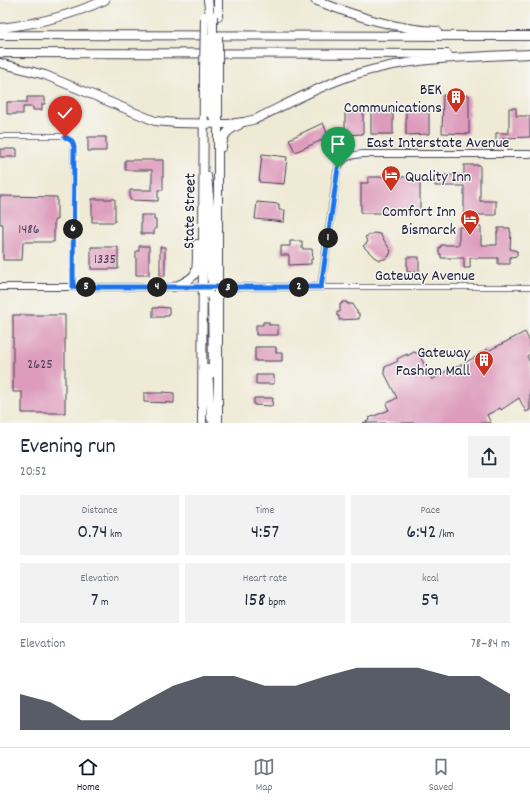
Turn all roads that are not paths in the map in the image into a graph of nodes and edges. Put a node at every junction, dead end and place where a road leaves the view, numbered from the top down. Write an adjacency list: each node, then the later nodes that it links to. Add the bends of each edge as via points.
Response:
1 (105, 0): 7 (highway, via 50,19)
2 (206, 0): 6 (highway, State Street)
3 (213, 0): 6 (highway)
4 (218, 0): 6 (highway, State Street)
5 (316, 0): 9 (highway, via 381,23 412,29)
6 (212, 16): 13 (highway, State Street, bridge); 13 (highway, State Street, bridge)
7 (0, 28)
8 (0, 35): 9 (highway)
9 (530, 35)
10 (0, 53): 11 (highway)
11 (530, 54): 14 (highway, via 458,57 371,70 333,83 256,119)
12 (0, 63): 15 (highway, via 21,67 55,79 149,119)
13 (211, 71): 15 (highway, State Street); 16 (highway, State Street, via 218,108); 16 (highway, via 210,108)
14 (244, 122): 16 (highway); 20 (highway, via 228,130 222,141 222,252)
15 (203, 124): 16 (highway); 19 (highway, State Street)
16 (218, 124): 20 (highway, State Street)
17 (0, 136): 22 (street, via 62,136 72,141)
18 (530, 154): 24 (street, East Interstate Avenue, via 363,154 343,159 336,172)
19 (203, 160): 23 (highway, via 197,192 196,272 188,281); 26 (highway, State Street); 27 (highway, via 210,205 211,278)
20 (218, 265): 27 (highway, State Street)
21 (0, 287): 22 (street)
22 (73, 287): 23 (street)
23 (174, 287): 26 (street)
24 (321, 287): 25 (street, Gateway Avenue); 27 (street)
25 (530, 287)
26 (202, 288): 27 (street); 28 (highway, State Street); 29 (highway, via 211,294 212,299 212,366)
27 (218, 288): 29 (highway, State Street)
28 (202, 334): 30 (highway, State Street); 31 (highway, via 209,372 211,418)
29 (218, 403): 32 (highway, State Street)
30 (206, 422)
31 (214, 423)
32 (218, 423)

